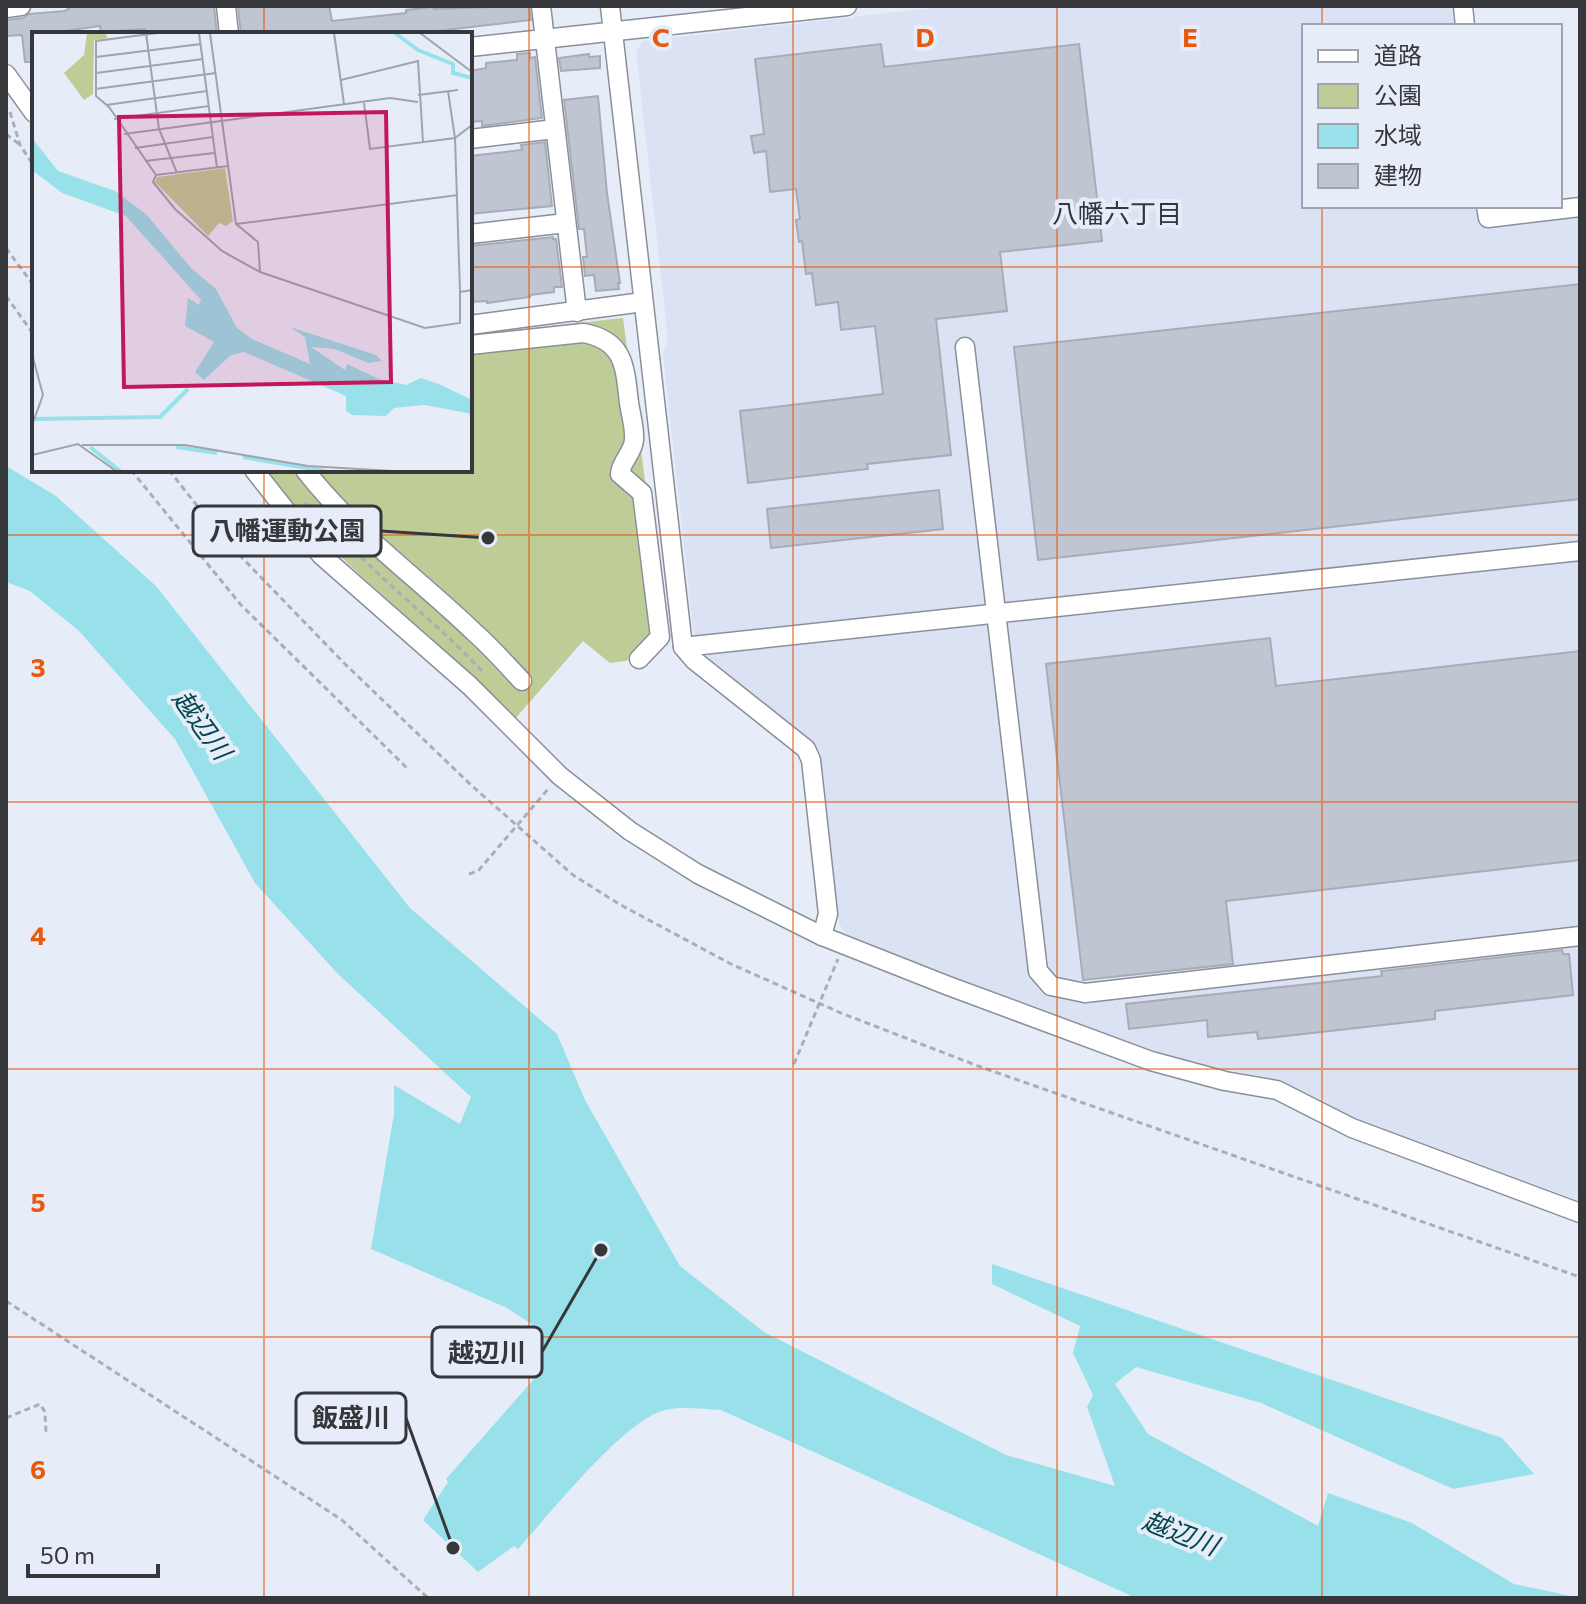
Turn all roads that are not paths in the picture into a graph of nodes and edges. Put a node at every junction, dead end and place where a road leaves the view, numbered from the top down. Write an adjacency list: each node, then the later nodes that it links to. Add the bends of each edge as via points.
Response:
1 (21, 6): 6 (street)
2 (226, 6): 7 (street)
3 (541, 6): 9 (street)
4 (610, 6): 8 (street)
5 (847, 6): 8 (street)
6 (6, 8)
7 (229, 32)
8 (613, 32): 9 (street); 17 (street)
9 (545, 39): 10 (street); 11 (street)
10 (472, 47)
11 (555, 129): 12 (street); 15 (street)
12 (472, 139)
13 (1580, 207): 14 (street, via 1488,218)
14 (1486, 208)
15 (566, 223): 16 (street); 18 (street)
16 (472, 234)
17 (643, 302): 18 (street); 27 (street)
18 (577, 312): 19 (street)
19 (472, 325)
20 (472, 345): 26 (street, via 583,333 597,335 624,361 634,441 620,474 642,493)
21 (965, 347): 25 (street)
22 (256, 472): 30 (street, via 321,555 599,809 698,874)
23 (307, 472): 29 (street, via 346,516)
24 (1580, 551): 25 (street)
25 (997, 615): 27 (street); 31 (street, via 1038,971 1051,986 1085,993)
26 (660, 637): 27 (street); 28 (street)
27 (683, 640): 30 (street, via 694,660 806,749 828,914)
28 (639, 659)
29 (522, 681)
30 (822, 936): 32 (street, via 1151,1061 1277,1090 1352,1128)
31 (1580, 936)
32 (1580, 1213)

